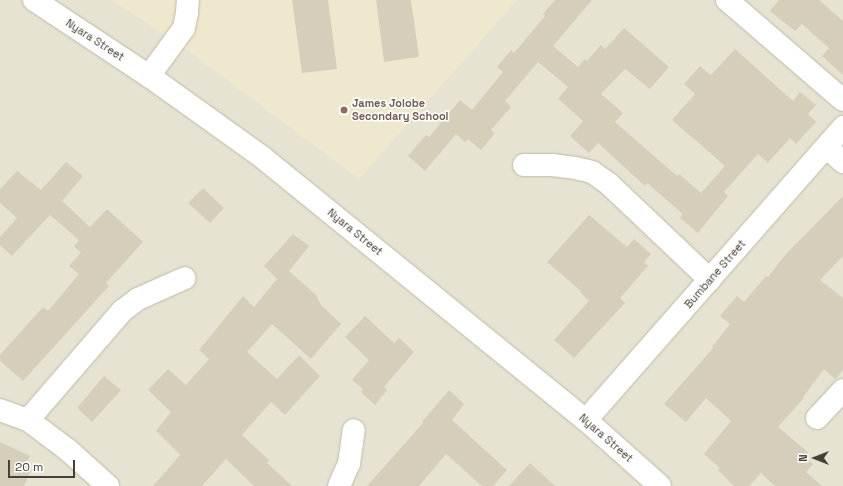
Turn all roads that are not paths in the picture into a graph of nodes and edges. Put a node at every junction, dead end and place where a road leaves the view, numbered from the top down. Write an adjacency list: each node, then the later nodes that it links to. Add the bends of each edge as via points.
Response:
1 (34, 0): 4 (street, Nyara Street)
2 (188, 0): 4 (street, via 184,28)
3 (727, 0): 5 (street)
4 (149, 76): 16 (street, Nyara Street, via 262,157)
5 (843, 100)
6 (843, 127): 7 (street, Bumbane Street)
7 (826, 147): 8 (street); 11 (street, Bumbane Street)
8 (843, 162)
9 (524, 165): 11 (street, via 552,165 592,172 609,184)
10 (185, 278): 15 (street, via 138,299 122,311)
11 (710, 280): 16 (street, Bumbane Street)
12 (843, 390): 14 (street)
13 (0, 410): 15 (street)
14 (817, 418)
15 (28, 420): 18 (street, via 68,450)
16 (586, 420): 20 (street, Nyara Street)
17 (354, 430): 19 (street, via 349,464)
18 (108, 486)
19 (339, 486)
20 (660, 486)

